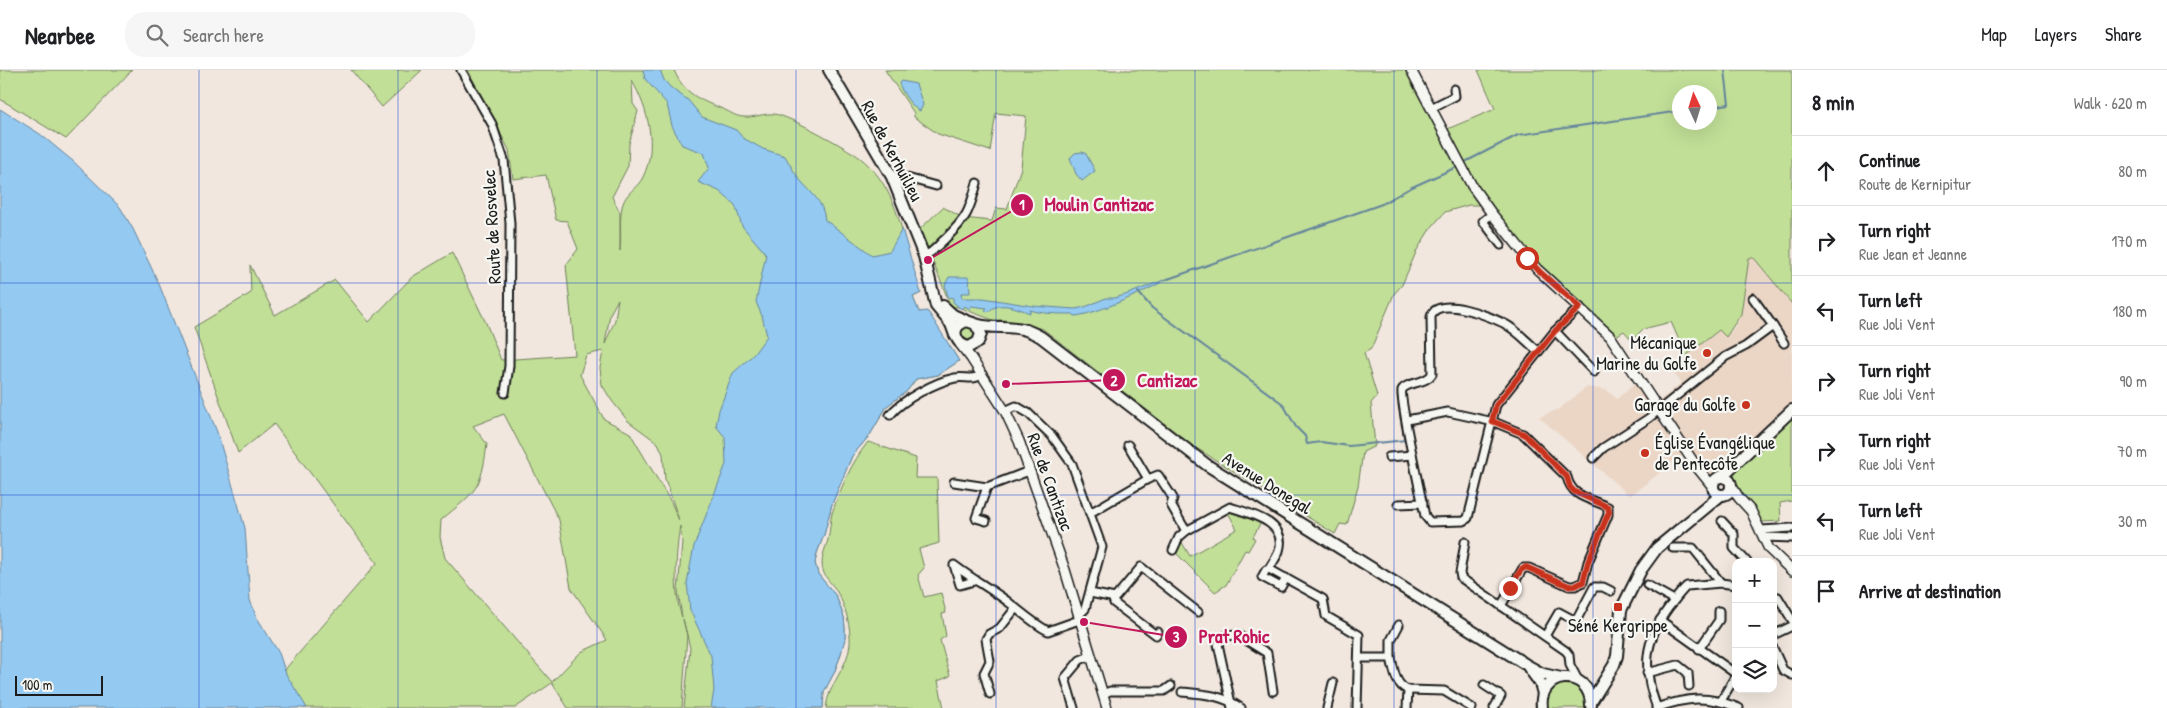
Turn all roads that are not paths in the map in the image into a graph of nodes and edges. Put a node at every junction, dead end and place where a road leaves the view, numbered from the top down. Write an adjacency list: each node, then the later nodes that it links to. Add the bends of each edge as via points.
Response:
1 (461, 70): 26 (street, Route de Rosvelec, via 492,124 504,160 510,223 509,366)
2 (829, 70): 6 (main road, Rue de Kerhuilieu)
3 (1411, 70): 5 (street)
4 (1454, 88): 5 (street, via 1455,96)
5 (1430, 108): 9 (street, via 1472,186)
6 (892, 177): 8 (street, via 900,176); 11 (main road, Rue de Kerhuilieu)
7 (977, 183): 11 (street, via 965,218)
8 (936, 186)
9 (1492, 214): 10 (street, via 1483,221); 14 (street, via 1537,269)
10 (1500, 245)
11 (924, 256): 12 (main road, Rue de Kerhuilieu)
12 (931, 279): 15 (main road, Rue de Kerhuilieu, via 946,310); 19 (main road, Rue de Kerhuilieu, via 936,306 951,324)
13 (1754, 298): 16 (street)
14 (1580, 307): 18 (street); 27 (street, via 1615,342)
15 (972, 323): 17 (main road, Avenue Donegal); 19 (main road, via 957,328); 20 (main road, via 981,334)
16 (1773, 326): 21 (street); 27 (street, via 1725,357)
17 (998, 328): 20 (main road); 84 (main road, Avenue Donegal, via 1015,328 1041,336 1207,465)
18 (1555, 331): 22 (street); 24 (street)
19 (958, 340): 20 (main road, via 969,347); 23 (street, Rue de Cantizac)
20 (979, 341): 23 (street, via 975,348)
21 (1784, 342)
22 (1538, 351): 31 (street, via 1506,324 1458,307 1435,309 1431,316 1432,374 1428,379 1402,390); 32 (street, via 1496,405)
23 (975, 363): 25 (street, Rue de Cantizac)
24 (1594, 372)
25 (982, 375): 29 (street, Rue de Cantizac); 30 (street, via 940,383 898,405)
26 (505, 393)
27 (1659, 409): 36 (street); 41 (street, via 1700,470)
28 (1792, 410): 41 (main road, via 1732,468)
29 (1004, 411): 37 (street, Rue de Cantizac); 44 (street, via 1016,406 1022,409 1052,436 1072,464)
30 (890, 415)
31 (1407, 420): 32 (street, via 1448,412); 34 (street)
32 (1492, 421): 42 (street, via 1468,518 1464,521 1430,522 1425,516); 67 (street, via 1524,434 1567,477 1575,492 1608,507 1609,512 1583,582 1569,586 1524,568)
33 (1128, 445): 38 (street)
34 (1412, 455): 35 (street); 42 (street)
35 (1389, 456)
36 (1593, 458)
37 (1030, 472): 40 (street); 71 (street, Rue de Cantizac)
38 (1148, 479): 44 (street); 48 (street, via 1161,477 1173,498 1171,505)
39 (954, 482): 40 (street)
40 (988, 486): 45 (street, via 976,518)
41 (1722, 486): 49 (street, via 1751,511); 89 (main road, via 1709,504 1657,548 1641,570 1621,610 1617,656)
42 (1423, 503): 43 (street)
43 (1398, 504)
44 (1090, 513): 63 (street, via 1102,548)
45 (986, 521)
46 (1722, 521): 54 (street, via 1734,534 1734,548)
47 (1792, 528): 49 (street)
48 (1186, 531): 53 (street); 55 (street, via 1230,507 1269,522 1279,536 1279,550)
49 (1762, 533): 50 (street); 56 (street, via 1772,553)
50 (1792, 538)
51 (1465, 542): 67 (street, via 1461,578)
52 (1674, 548): 59 (street, via 1693,548)
53 (1173, 550)
54 (1743, 558)
55 (1269, 569): 57 (street); 57 (street, via 1262,577 1281,587)
56 (1792, 571)
57 (1286, 578): 82 (street, via 1322,599 1326,616 1359,635)
58 (974, 581): 68 (street)
59 (1721, 584): 61 (street); 66 (street, via 1687,586)
60 (1648, 585): 66 (street)
61 (1732, 585)
62 (1611, 591): 78 (street, via 1603,587 1594,588 1576,619 1559,612)
63 (1090, 593): 65 (street); 71 (street)
64 (1777, 597): 73 (street)
65 (1112, 599): 70 (street, via 1141,568); 76 (street, via 1156,635)
66 (1674, 600): 72 (street)
67 (1502, 606): 78 (street)
68 (1015, 609): 71 (street, via 1048,631); 100 (street, via 986,639 990,660 984,673)
69 (1719, 611): 79 (street, via 1719,620)
70 (1198, 612)
71 (1078, 618): 80 (street, Rue de Cantizac)
72 (1660, 620): 79 (street); 87 (street, via 1650,642)
73 (1792, 620)
74 (1399, 625): 83 (street, via 1390,640)
75 (1792, 626): 77 (street)
76 (1158, 632)
77 (1777, 633)
78 (1545, 636): 85 (street, via 1568,653)
79 (1699, 649): 86 (street)
80 (1090, 656): 101 (street, Rue de Cantizac); 107 (street, via 1080,660 1065,678)
81 (1777, 657): 88 (street, via 1783,670)
82 (1359, 658): 83 (street); 111 (street)
83 (1391, 658): 97 (street, via 1399,684)
84 (1525, 664): 90 (main road, Avenue Donegal, via 1543,674); 102 (main road, Avenue Donegal, via 1538,679)
85 (1570, 665): 90 (street); 92 (street)
86 (1732, 671)
87 (1648, 673): 96 (street, via 1678,666 1688,673); 115 (street)
88 (1792, 675)
89 (1607, 676): 92 (main road, via 1593,683); 105 (main road)
90 (1562, 678): 92 (main road, Avenue Donegal); 102 (main road, via 1550,684)
91 (1732, 681): 103 (street)
92 (1580, 682): 105 (main road, via 1587,688)
93 (1334, 683): 110 (street)
94 (1484, 684): 106 (street, via 1501,696)
95 (1170, 686): 101 (street, via 1164,692 1110,691)
96 (1689, 686)
97 (1408, 690): 112 (street); 113 (street, via 1444,691)
98 (1273, 691): 104 (street, via 1267,653 1238,635 1225,636 1218,644)
99 (1182, 692): 104 (street, via 1212,694)
100 (990, 694)
101 (1103, 694): 108 (street, Rue de Cantizac)
102 (1543, 694): 114 (main road)
103 (1720, 701): 115 (street, via 1691,698); 116 (street)
104 (1231, 704): 109 (street)
105 (1591, 706)
106 (1495, 707)
107 (1074, 708)
108 (1107, 708)
109 (1241, 708)
110 (1327, 708)
111 (1357, 708)
112 (1407, 708)
113 (1472, 708)
114 (1542, 708)
115 (1657, 708)
116 (1739, 708)

